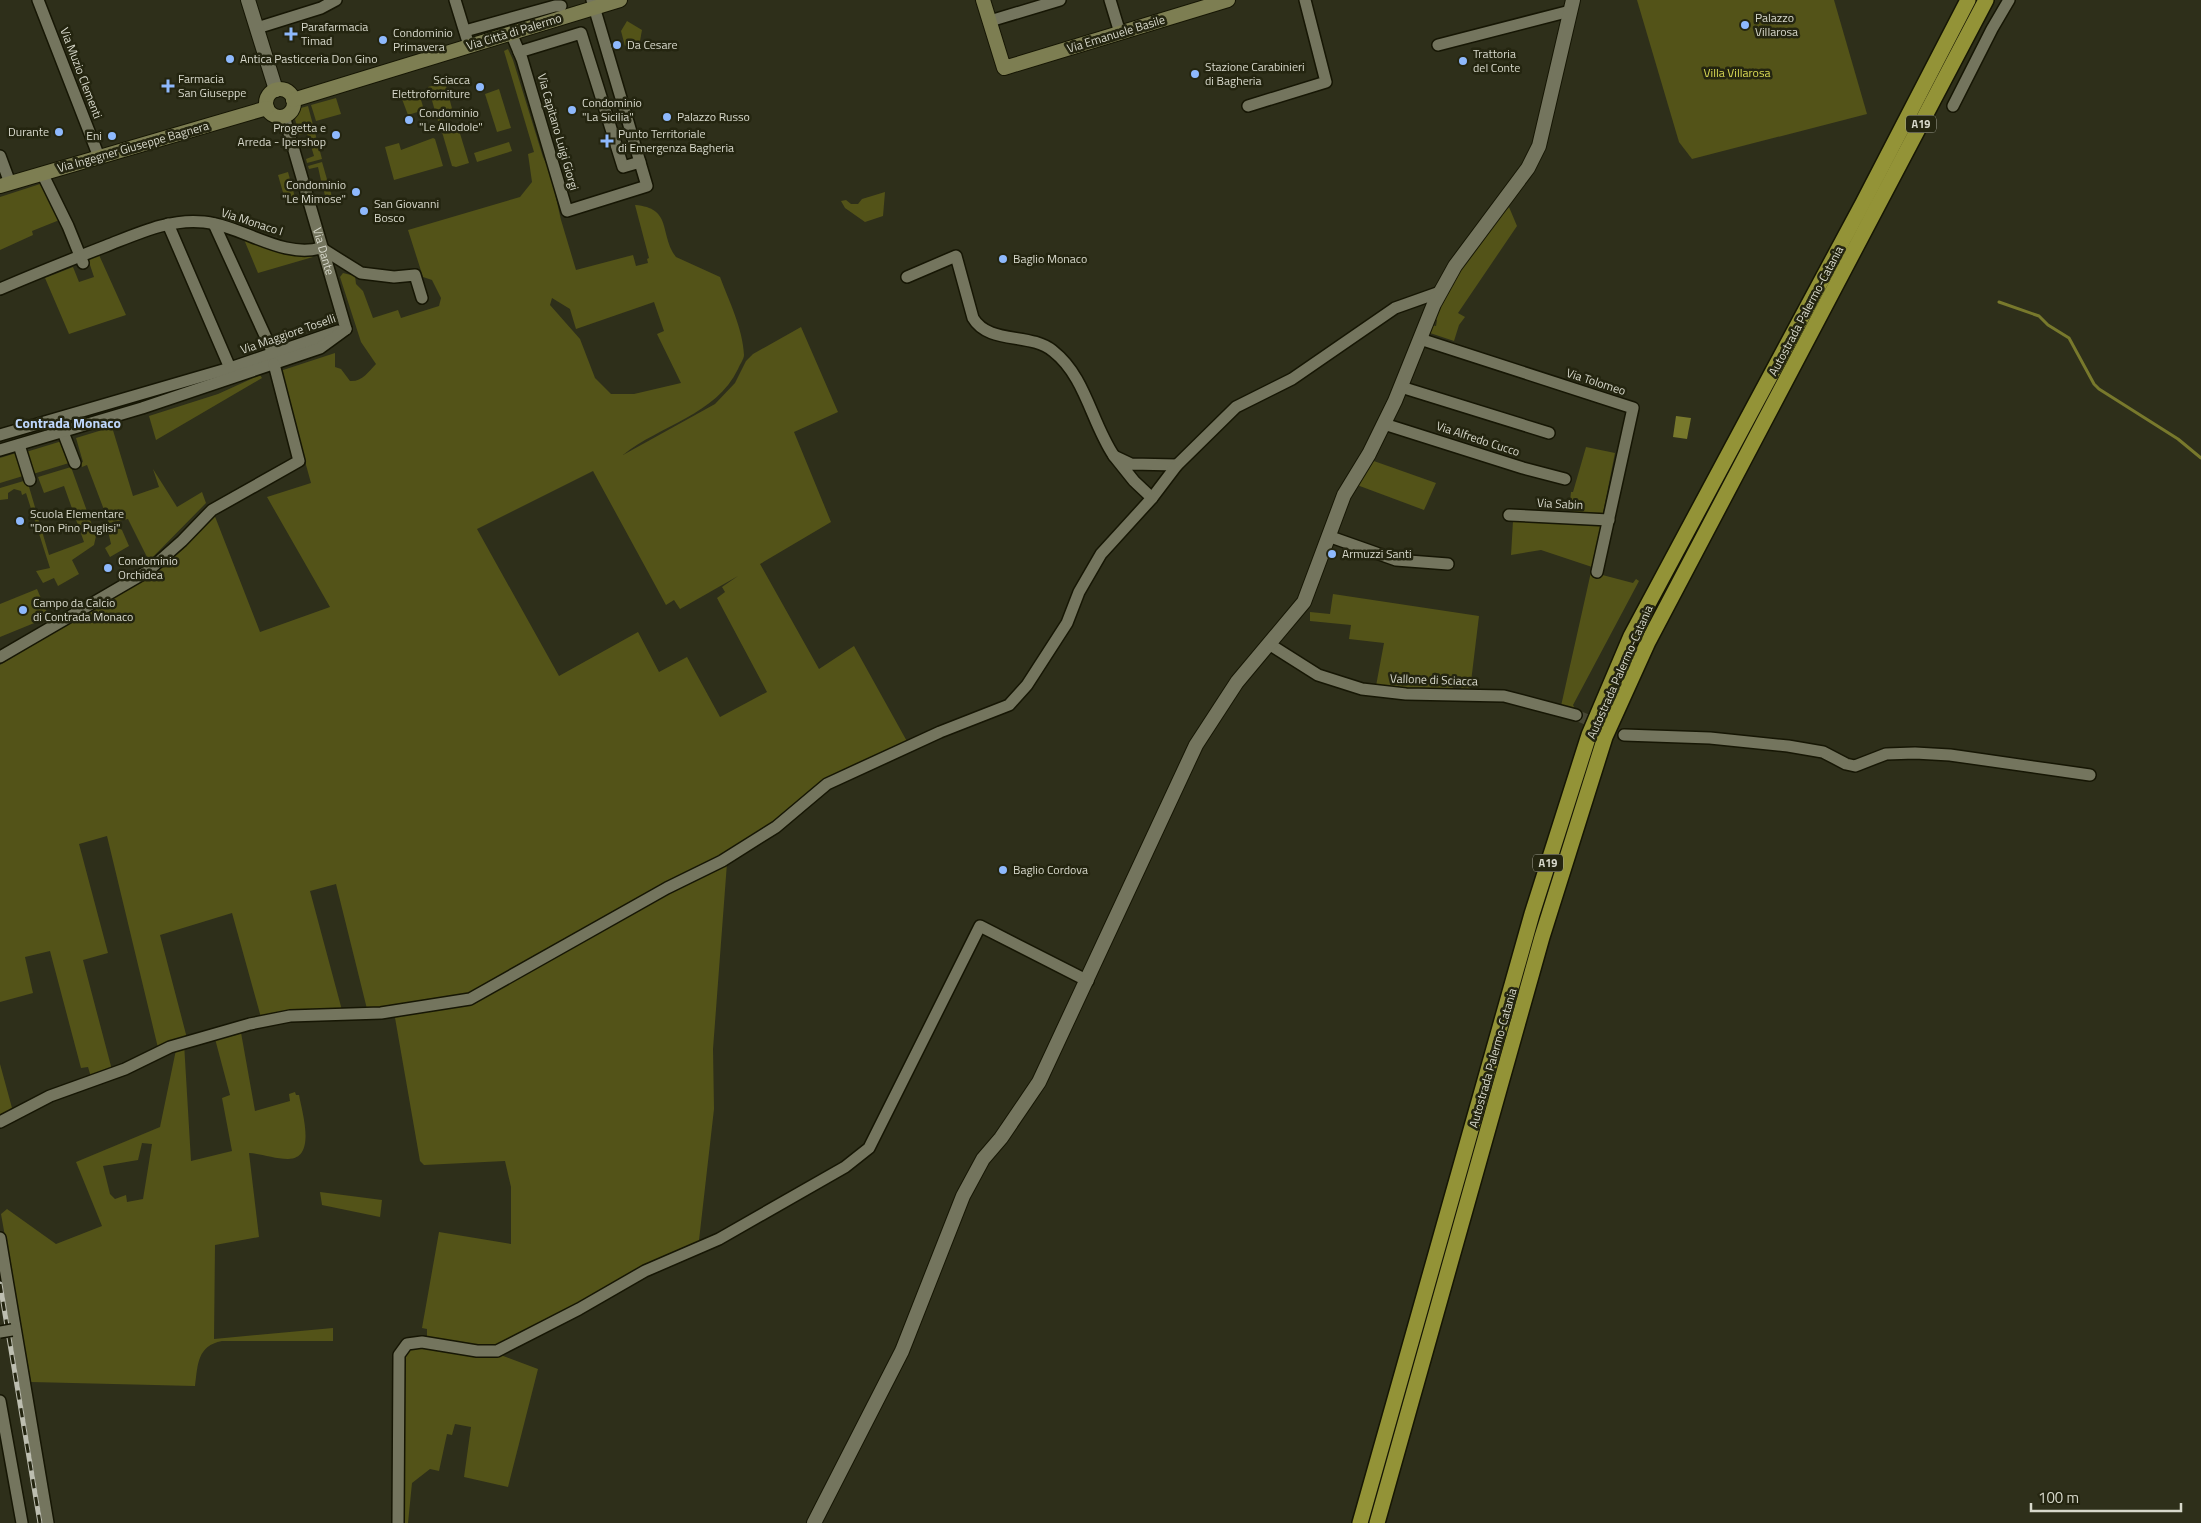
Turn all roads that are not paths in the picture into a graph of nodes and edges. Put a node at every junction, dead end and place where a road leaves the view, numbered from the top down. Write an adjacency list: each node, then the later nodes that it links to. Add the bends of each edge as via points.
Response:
1 (38, 0): 36 (street, Via Muzio Clementi)
2 (248, 0): 18 (street)
3 (336, 0): 18 (street, via 321,8)
4 (455, 0): 19 (street)
5 (620, 0): 14 (main road, Via Città di Palermo)
6 (983, 0): 17 (main road)
7 (1060, 0): 17 (street)
8 (1110, 0): 21 (street)
9 (1306, 0): 29 (street, via 1326,82)
10 (1968, 0): 86 (highway, Autostrada Palermo-Catania / A19, via 1631,636 1589,735 1532,914)
11 (1986, 0): 87 (highway, Autostrada Palermo-Catania / A19, via 1648,642 1606,737 1542,938)
12 (2009, 0): 30 (street)
13 (1221, 1): 21 (main road, Via Emanuele Basile)
14 (593, 4): 16 (main road, Via Città di Palermo); 25 (street, Via Capitano Luigi Giorgi)
15 (1571, 6): 23 (street); 46 (street, via 1539,146 1528,168 1455,266)
16 (563, 8): 19 (street, via 555,6); 20 (main road, Via Città di Palermo)
17 (990, 22): 21 (main road, Via Emanuele Basile, via 1004,68)
18 (257, 28): 27 (street)
19 (465, 31): 22 (street)
20 (511, 33): 22 (main road, Via Città di Palermo); 24 (street, Via Capitano Luigi Giorgi)
21 (1120, 33)
22 (469, 45): 28 (main road, Via Città di Palermo)
23 (1438, 45)
24 (519, 52): 26 (street, via 581,33); 37 (street, Via Capitano Luigi Giorgi, via 567,211 648,186)
25 (609, 56): 26 (street); 33 (street, Via Capitano Luigi Giorgi)
26 (590, 62): 34 (street)
27 (276, 90): 28 (main road, via 286,91); 31 (main road, via 267,97)
28 (293, 100): 32 (main road, via 291,111)
29 (1248, 106)
30 (1953, 106)
31 (267, 108): 32 (main road, via 274,116); 36 (main road, Via Ingegner Giuseppe Bagnera)
32 (284, 116): 42 (street, Via Dante)
33 (632, 133): 34 (street); 37 (street, Via Capitano Luigi Giorgi)
34 (614, 138): 37 (street, via 623,167)
35 (0, 156): 39 (street)
36 (98, 157): 38 (main road, Via Ingegner Giuseppe Bagnera)
37 (640, 162)
38 (42, 173): 39 (main road, Via Ingegner Giuseppe Bagnera); 43 (street)
39 (5, 185)
40 (168, 224): 41 (street, Via Monaco I, via 203,221); 43 (street, Via Monaco I); 51 (street)
41 (214, 224): 42 (street, Via Monaco I, via 283,247 306,251); 50 (street)
42 (321, 248): 47 (street, via 361,273 394,277 415,275); 48 (street, Via Dante)
43 (82, 260): 45 (street, Via Monaco I)
44 (907, 277): 59 (street, via 956,256 977,326 986,332 1034,342 1051,349 1064,361 1078,382 1104,442)
45 (0, 289)
46 (1440, 292): 49 (street); 62 (street, via 1395,308 1292,378 1236,407)
47 (422, 298)
48 (346, 329): 50 (street, Via Maggiore Toselli)
49 (1420, 339): 52 (street); 68 (street, Via Tolomeo, via 1632,408)
50 (274, 358): 51 (street, Via Maggiore Toselli); 54 (street, Via Maggiore Toselli, via 142,408); 73 (street, via 300,460 212,510 148,570)
51 (230, 368): 56 (street, Via Maggiore Toselli)
52 (1401, 387): 53 (street); 55 (street)
53 (1384, 424): 63 (street, Via Alfredo Cucco); 69 (street, via 1370,454 1344,495)
54 (63, 432): 57 (street, Via Maggiore Toselli); 60 (street)
55 (1548, 433)
56 (0, 435)
57 (19, 445): 58 (street, Via Maggiore Toselli); 64 (street)
58 (0, 449)
59 (1114, 456): 61 (street); 65 (street)
60 (75, 463)
61 (1138, 464): 62 (street); 65 (street, via 1131,472)
62 (1177, 465): 66 (street)
63 (1565, 478)
64 (30, 480)
65 (1134, 481): 66 (street)
66 (1152, 498): 78 (street, via 1101,554 1079,592 1068,623 1027,685 1009,705 940,732 827,784 776,827 722,861 658,893 485,992 452,1004 381,1013 290,1016 250,1024 170,1047 125,1069 50,1096)
67 (1509, 515): 68 (street, Via Sabin)
68 (1608, 520): 71 (street, Via Tolomeo)
69 (1328, 536): 70 (street, via 1396,560); 72 (street, via 1304,602)
70 (1448, 564)
71 (1597, 572)
72 (1269, 644): 74 (street, Vallone di Sciacca, via 1318,675 1362,689 1406,694 1504,696); 77 (street, via 1237,682 1196,745)
73 (0, 657)
74 (1576, 715)
75 (1624, 735): 76 (street, via 1710,738 1788,746 1823,752 1855,766 1886,754 1914,753)
76 (2090, 775)
77 (1088, 981): 84 (street, via 980,926 868,1148 844,1167 719,1239 645,1271 579,1310 496,1351 422,1342 407,1344 399,1354); 85 (street, via 1039,1082 983,1159 963,1196 902,1351)
78 (0, 1122)
79 (0, 1238): 80 (street)
80 (9, 1330): 83 (street)
81 (0, 1401): 82 (street)
82 (22, 1523)
83 (48, 1523)
84 (398, 1523)
85 (814, 1523)
86 (1360, 1523)
87 (1377, 1523)

